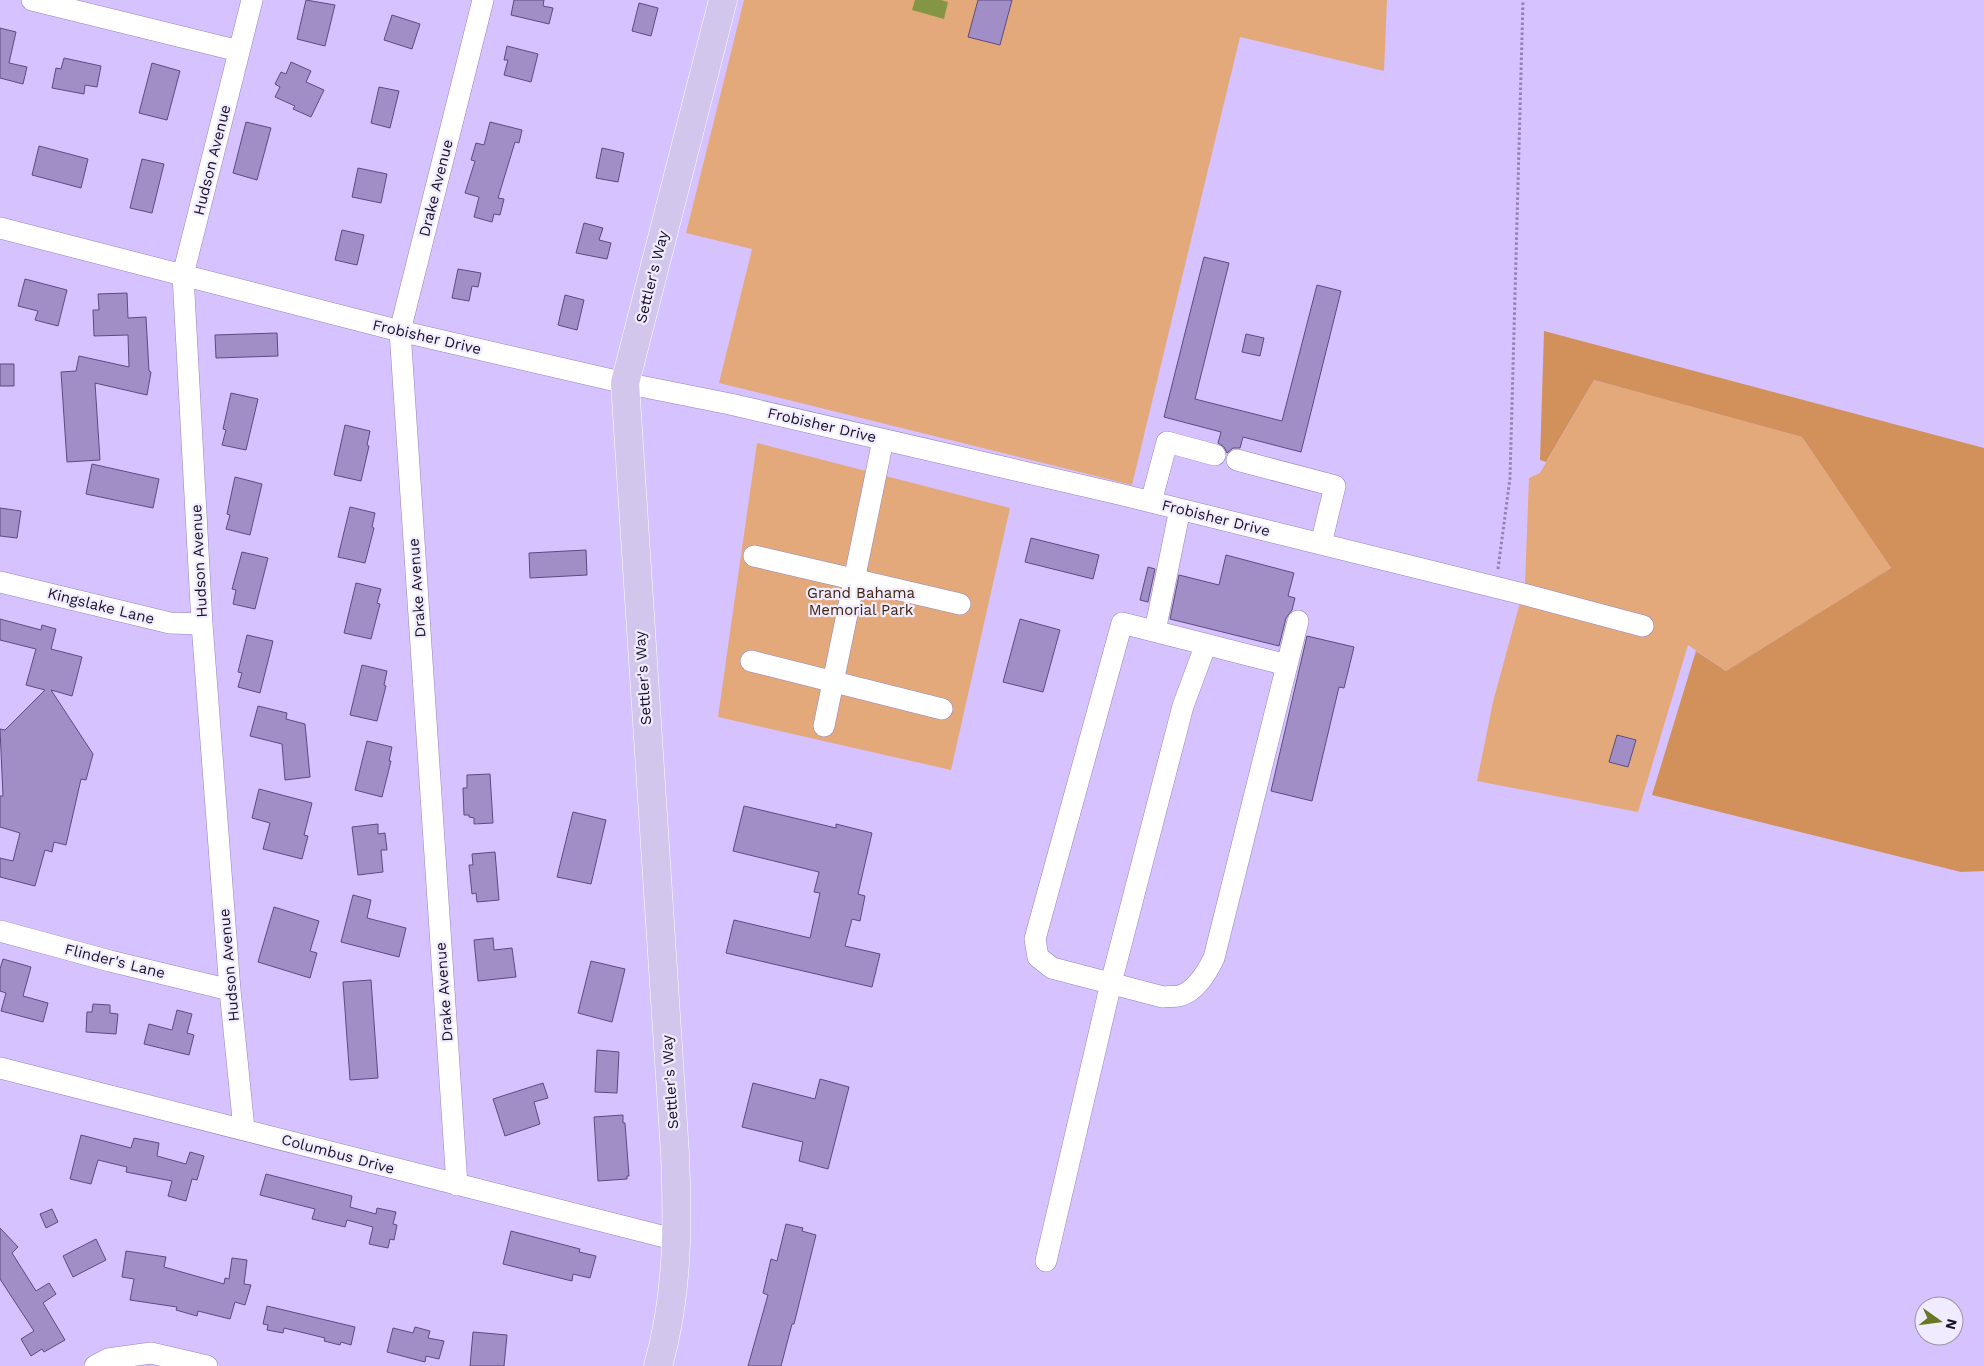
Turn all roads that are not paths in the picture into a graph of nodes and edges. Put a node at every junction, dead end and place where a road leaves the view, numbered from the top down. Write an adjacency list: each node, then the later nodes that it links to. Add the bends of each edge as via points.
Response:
1 (32, 0): 5 (street)
2 (252, 0): 5 (street, Hudson Avenue)
3 (483, 0): 8 (street, Drake Avenue)
4 (723, 0): 9 (main road, Settler's Way)
5 (239, 51): 7 (street, Hudson Avenue)
6 (0, 228): 7 (street, Frobisher Drive)
7 (183, 275): 8 (street, Frobisher Drive); 21 (street, Hudson Avenue)
8 (400, 332): 9 (street, Frobisher Drive); 35 (street, Drake Avenue)
9 (625, 383): 10 (street, Frobisher Drive); 36 (main road, Settler's Way, via 675,1154)
10 (883, 440): 13 (street, Frobisher Drive); 17 (street)
11 (1215, 455): 13 (street, via 1167,442)
12 (1237, 460): 15 (street, via 1335,486)
13 (1151, 502): 14 (street, Frobisher Drive)
14 (1180, 509): 15 (street, Frobisher Drive); 23 (street)
15 (1321, 544): 22 (street, Frobisher Drive)
16 (754, 556): 17 (street)
17 (854, 579): 19 (street); 27 (street)
18 (0, 582): 21 (street, Kingslake Lane, via 170,623)
19 (960, 604)
20 (1298, 621): 26 (street)
21 (202, 624): 32 (street, Hudson Avenue)
22 (1643, 626)
23 (1155, 631): 24 (street); 31 (street, via 1122,623 1035,938 1038,957 1052,968)
24 (1206, 644): 26 (street); 31 (street, via 1182,706)
25 (751, 661): 27 (street)
26 (1288, 665): 31 (street, via 1214,958 1206,974 1180,996 1163,996)
27 (833, 682): 28 (street); 29 (street)
28 (942, 709)
29 (824, 726)
30 (0, 931): 32 (street, Flinder's Lane)
31 (1111, 983): 37 (street)
32 (230, 990): 34 (street, Hudson Avenue)
33 (0, 1068): 34 (street, Columbus Drive)
34 (244, 1130): 35 (street, Columbus Drive)
35 (457, 1185): 36 (street, Columbus Drive)
36 (677, 1240): 40 (main road, Settler's Way, via 673,1294)
37 (1046, 1261)
38 (95, 1366): 39 (street, via 108,1359 151,1353)
39 (207, 1366)
40 (658, 1366)

